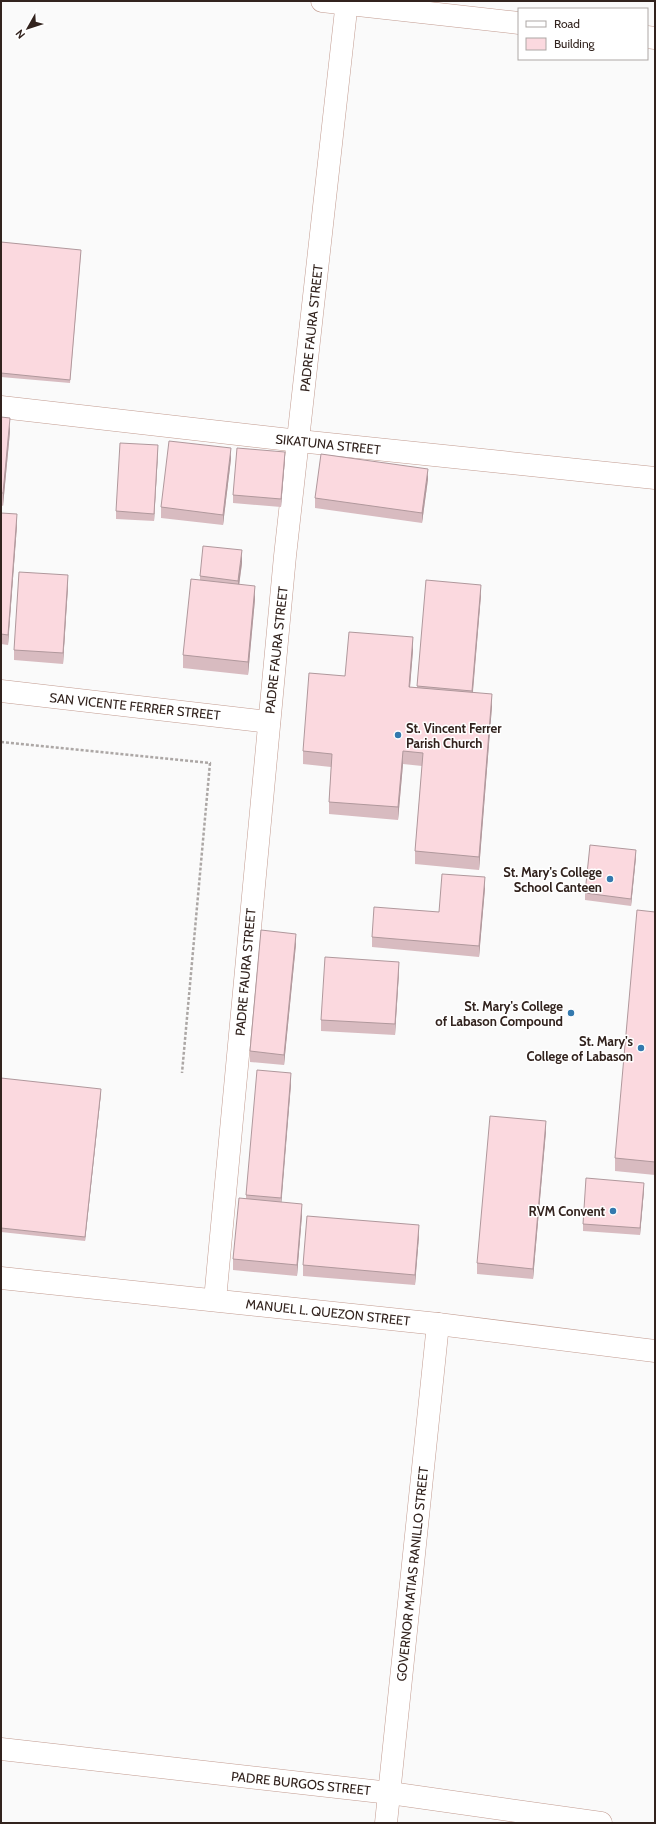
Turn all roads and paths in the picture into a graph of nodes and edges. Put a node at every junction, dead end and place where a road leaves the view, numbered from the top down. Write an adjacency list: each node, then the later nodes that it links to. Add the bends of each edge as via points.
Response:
1 (322, 1): 2 (street)
2 (347, 2): 3 (street); 5 (street, PADRE FAURA STREET)
3 (518, 23)
4 (1, 406): 5 (street, SIKATUNA STREET)
5 (298, 441): 6 (street, SIKATUNA STREET); 8 (street, PADRE FAURA STREET)
6 (655, 478)
7 (1, 691): 8 (street, SAN VICENTE FERRER STREET)
8 (269, 722): 12 (street, PADRE FAURA STREET)
9 (1, 742): 10 (path, via 210,763)
10 (182, 1073)
11 (1, 1278): 12 (street, MANUEL L. QUEZON STREET)
12 (215, 1300): 13 (street, MANUEL L. QUEZON STREET)
13 (438, 1324): 14 (street, MANUEL L. QUEZON STREET); 16 (street, GOVERNOR MATIAS RANILLO STREET)
14 (655, 1351)
15 (1, 1749): 16 (street, PADRE BURGOS STREET)
16 (390, 1793): 17 (street, GOVERNOR MATIAS RANILLO STREET); 18 (street, PADRE BURGOS STREET)
17 (386, 1823)
18 (601, 1823)

